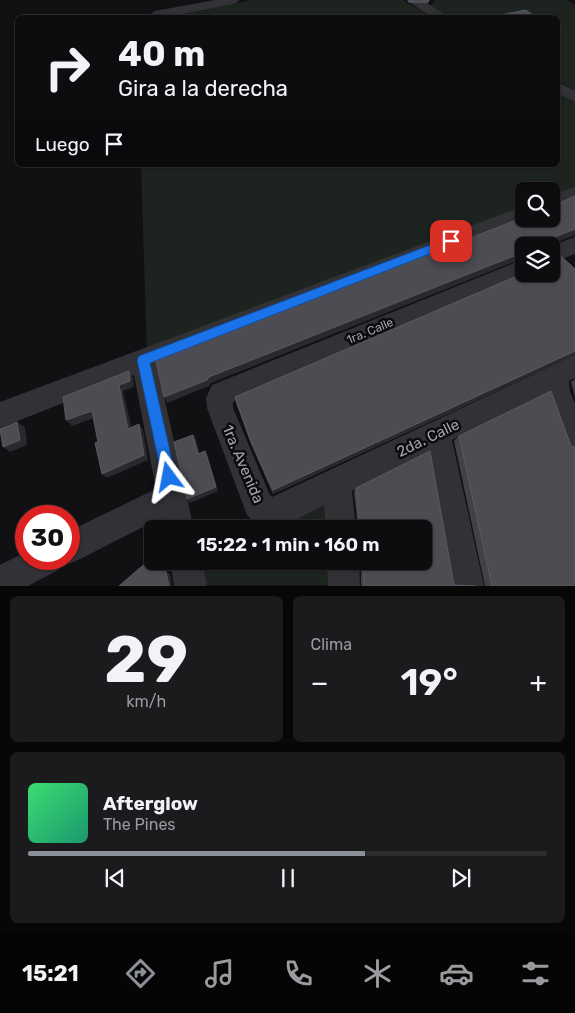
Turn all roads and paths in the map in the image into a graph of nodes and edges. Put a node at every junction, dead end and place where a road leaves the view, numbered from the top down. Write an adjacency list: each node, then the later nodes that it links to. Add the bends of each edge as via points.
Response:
1 (234, 0): 3 (street)
2 (418, 0): 4 (street)
3 (154, 15)
4 (439, 15)
5 (560, 88): 6 (street)
6 (575, 97)
7 (575, 194): 8 (street)
8 (560, 200)
9 (515, 216): 13 (street)
10 (575, 246): 11 (street)
11 (560, 252)
12 (515, 271): 15 (street, 1ra. Calle, via 229,390)
13 (143, 360): 16 (street); 20 (street)
14 (565, 371): 17 (street, 2da. Calle); 18 (street, via 557,391)
15 (219, 398): 21 (street, 1ra. Avenida, via 220,408 258,504 267,514)
16 (0, 415)
17 (437, 433): 19 (street, 2da. Calle); 31 (street)
18 (575, 440)
19 (337, 482): 21 (street, 2da. Calle); 23 (street)
20 (173, 496): 22 (street); 24 (street)
21 (282, 510)
22 (177, 520)
23 (339, 520)
24 (80, 542)
25 (25, 570): 28 (street)
26 (188, 570): 29 (street)
27 (343, 570): 30 (street)
28 (0, 582)
29 (191, 586)
30 (344, 586)
31 (468, 586)

